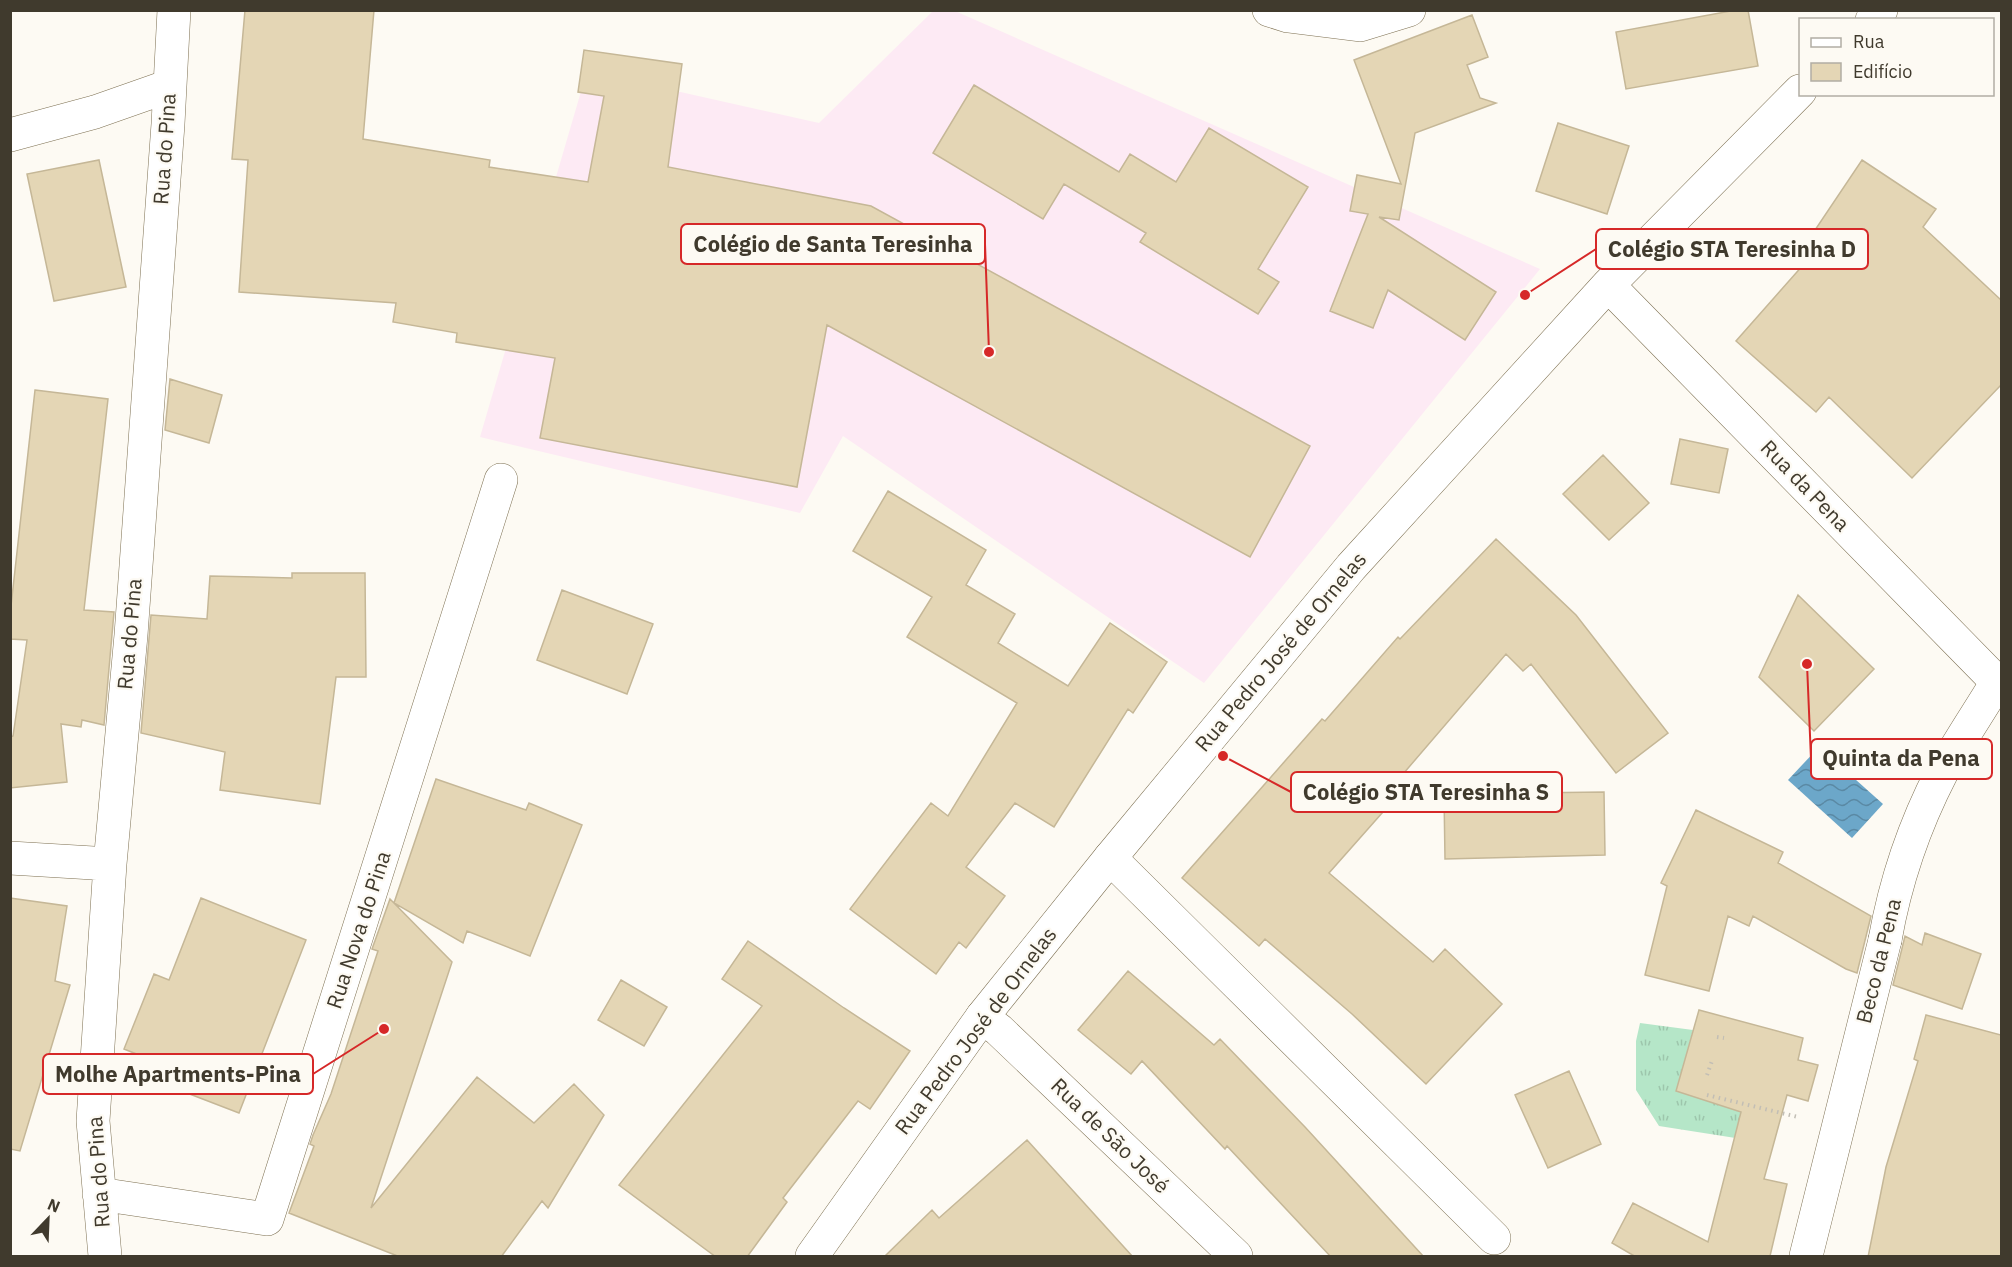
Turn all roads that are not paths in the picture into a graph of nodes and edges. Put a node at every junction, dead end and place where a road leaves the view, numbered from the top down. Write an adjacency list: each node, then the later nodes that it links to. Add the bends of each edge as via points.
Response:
1 (174, 10): 4 (street, Rua do Pina)
2 (1269, 10): 3 (street, via 1288,16 1360,24)
3 (1409, 10)
4 (169, 86): 6 (street, via 95,112); 12 (street, Rua do Pina, via 131,635)
5 (1799, 92): 7 (street, Rua Pedro José de Ornelas)
6 (10, 135)
7 (1608, 285): 9 (street, Rua da Pena); 11 (street, Rua Pedro José de Ornelas, via 1350,567)
8 (501, 480): 14 (street, Rua Nova do Pina, via 267,1219)
9 (1999, 684): 19 (street, Beco da Pena, via 1942,772 1907,852)
10 (10, 858): 12 (street)
11 (1110, 858): 13 (street, Rua Pedro José de Ornelas); 15 (street)
12 (110, 864): 14 (street, Rua do Pina, via 93,1121)
13 (982, 1017): 17 (street, Rua Pedro José de Ornelas); 18 (street, Rua de São José)
14 (99, 1194): 16 (street, Rua do Pina)
15 (1494, 1238)
16 (105, 1257)
17 (812, 1257)
18 (1236, 1257)
19 (1806, 1257)

